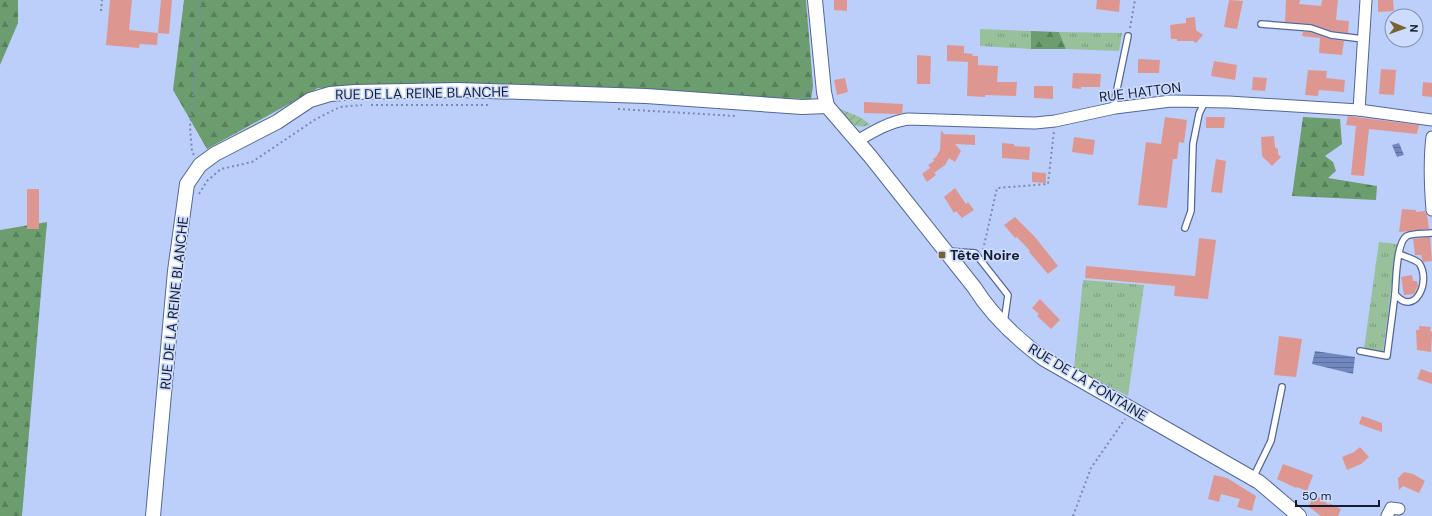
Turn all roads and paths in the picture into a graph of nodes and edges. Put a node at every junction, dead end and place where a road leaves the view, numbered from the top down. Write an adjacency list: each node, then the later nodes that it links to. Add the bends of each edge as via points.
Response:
1 (102, 0): 6 (path)
2 (201, 0): 23 (path, via 190,127 192,152)
3 (815, 0): 14 (street)
4 (1135, 0): 8 (path)
5 (1366, 0): 9 (street)
6 (101, 11)
7 (1261, 24): 9 (lane, via 1311,28 1331,35)
8 (1128, 36): 16 (lane)
9 (1363, 40): 17 (street)
10 (1206, 101): 16 (street, RUE HATTON, via 1171,101); 17 (street, RUE HATTON); 26 (lane, via 1199,114 1192,144 1190,211)
11 (362, 105): 24 (path, via 340,107 316,119 252,162 221,169 206,181)
12 (370, 105): 13 (path)
13 (495, 105)
14 (827, 106): 22 (street, RUE DE LA FONTAINE); 23 (street, RUE DE LA REINE BLANCHE, via 646,96 458,90 330,94 310,100 277,122 214,154)
15 (613, 108): 18 (path)
16 (1113, 109): 20 (street, RUE HATTON)
17 (1359, 110): 19 (street, RUE HATTON)
18 (740, 116)
19 (1432, 120)
20 (1055, 122): 22 (street, RUE HATTON, via 908,119 879,128); 30 (path, via 1048,184 997,188)
21 (1432, 137): 25 (street)
22 (857, 141): 28 (street, RUE DE LA FONTAINE)
23 (200, 165): 38 (street, RUE DE LA REINE BLANCHE, via 187,184 176,270)
24 (196, 199)
25 (1432, 210)
26 (1185, 228)
27 (1432, 233): 29 (lane, via 1407,236 1402,241)
28 (945, 250): 30 (lane, via 975,253); 32 (street, RUE DE LA FONTAINE)
29 (1399, 254): 31 (lane); 31 (lane, via 1419,263 1425,269 1428,286 1422,297 1416,301 1400,300)
30 (980, 259): 32 (lane, via 1008,295)
31 (1395, 294): 33 (lane, via 1387,356)
32 (1004, 324): 35 (street, RUE DE LA FONTAINE, via 1044,359)
33 (1360, 351)
34 (1282, 387): 36 (lane, via 1271,441)
35 (1130, 409): 36 (street, RUE DE LA FONTAINE); 39 (path, via 1091,468)
36 (1253, 478): 40 (street, RUE DE LA FONTAINE)
37 (1399, 509): 41 (street, via 1391,508)
38 (153, 516)
39 (1073, 516)
40 (1299, 516)
41 (1387, 516)

